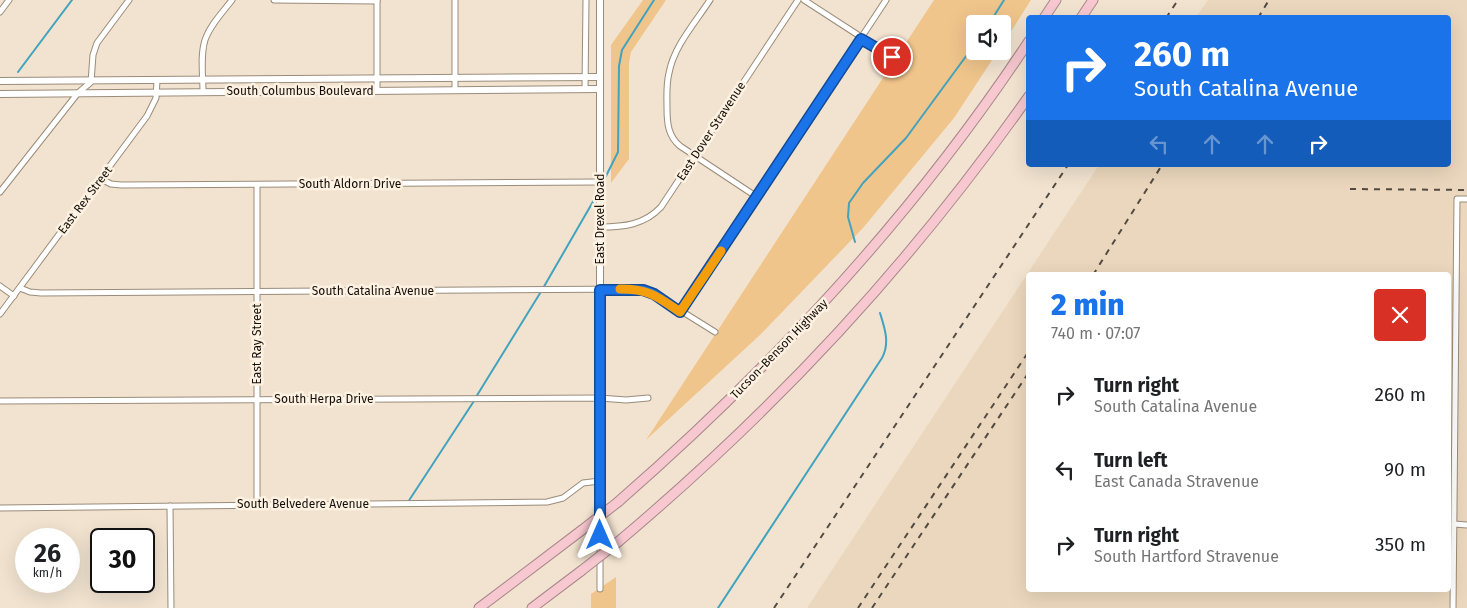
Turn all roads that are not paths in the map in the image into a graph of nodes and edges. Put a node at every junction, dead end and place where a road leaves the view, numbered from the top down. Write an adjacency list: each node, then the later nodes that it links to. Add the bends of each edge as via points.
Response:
1 (9, 0): 16 (street)
2 (129, 0): 27 (street, via 97,44)
3 (232, 0): 29 (street, via 205,41)
4 (274, 0): 5 (street)
5 (377, 0): 25 (street)
6 (455, 0): 26 (street)
7 (586, 0): 23 (street)
8 (600, 0): 24 (street, East Drexel Road)
9 (710, 0): 40 (street, via 675,54 668,79 670,133 678,145)
10 (798, 0): 40 (street, East Dover Stravenue)
11 (804, 0): 20 (street)
12 (886, 0): 20 (street)
13 (1052, 0): 17 (highway)
14 (1056, 0): 18 (highway)
15 (1093, 0): 19 (highway)
16 (0, 12)
17 (1044, 15)
18 (1044, 15)
19 (1083, 15)
20 (861, 39): 22 (street); 45 (street)
21 (1026, 44): 68 (highway, Tucson–Benson Highway, bridge, via 924,186 844,282 765,366 618,502)
22 (896, 58)
23 (586, 77): 24 (street, South Columbus Boulevard); 26 (street, South Columbus Boulevard); 33 (street)
24 (600, 77): 31 (street, East Drexel Road)
25 (377, 78): 26 (street, South Columbus Boulevard); 29 (street, South Columbus Boulevard); 34 (street)
26 (455, 78): 32 (street)
27 (92, 80): 28 (street, South Columbus Boulevard); 30 (street, South Columbus Boulevard); 35 (street)
28 (156, 80): 29 (street, South Columbus Boulevard); 36 (street, East Rex Street)
29 (203, 80): 37 (street)
30 (0, 81)
31 (600, 89): 33 (street, South Columbus Boulevard); 42 (street, East Drexel Road)
32 (455, 90): 33 (street, South Columbus Boulevard); 34 (street, South Columbus Boulevard)
33 (585, 90)
34 (377, 91): 37 (street, South Columbus Boulevard)
35 (78, 92): 36 (street, South Columbus Boulevard); 38 (street, South Columbus Boulevard); 44 (street)
36 (156, 92): 37 (street, South Columbus Boulevard); 41 (street, East Rex Street, via 150,111)
37 (203, 92)
38 (0, 94)
39 (1026, 100): 69 (highway, bridge, via 927,232 831,341 732,442 618,542)
40 (695, 156): 45 (street); 47 (street, East Dover Stravenue, via 661,207 650,217 629,226)
41 (101, 179): 43 (street, South Aldorn Drive, via 121,185); 49 (street, East Rex Street)
42 (600, 182): 43 (street, South Aldorn Drive); 47 (street, East Drexel Road)
43 (257, 185): 51 (street, East Ray Street)
44 (0, 192)
45 (757, 197): 53 (street)
46 (1467, 199): 64 (street, via 1457,199)
47 (600, 227): 50 (street, East Drexel Road)
48 (0, 286): 52 (street)
49 (20, 288): 51 (street, South Catalina Avenue, via 41,293); 52 (street, East Rex Street)
50 (600, 290): 51 (street, South Catalina Avenue); 53 (street, South Catalina Avenue, via 643,290); 56 (street, East Drexel Road)
51 (257, 292): 58 (street, East Ray Street)
52 (14, 296): 54 (street, East Rex Street)
53 (680, 312): 55 (street, South Catalina Avenue)
54 (0, 314)
55 (715, 332)
56 (600, 398): 57 (street, South Herpa Drive); 58 (street, South Herpa Drive); 60 (street, East Drexel Road)
57 (648, 398)
58 (257, 400): 59 (street, South Herpa Drive); 61 (street, East Ray Street)
59 (0, 401)
60 (600, 481): 61 (street, South Belvedere Avenue, via 582,483 564,498 547,502); 66 (street, East Drexel Road)
61 (257, 504): 62 (street, South Belvedere Avenue)
62 (170, 506): 63 (street, South Belvedere Avenue); 67 (street)
63 (0, 508)
64 (1454, 524): 65 (street); 70 (street)
65 (1467, 524)
66 (600, 589)
67 (171, 608)
68 (479, 608)
69 (532, 608)
70 (1453, 608)

